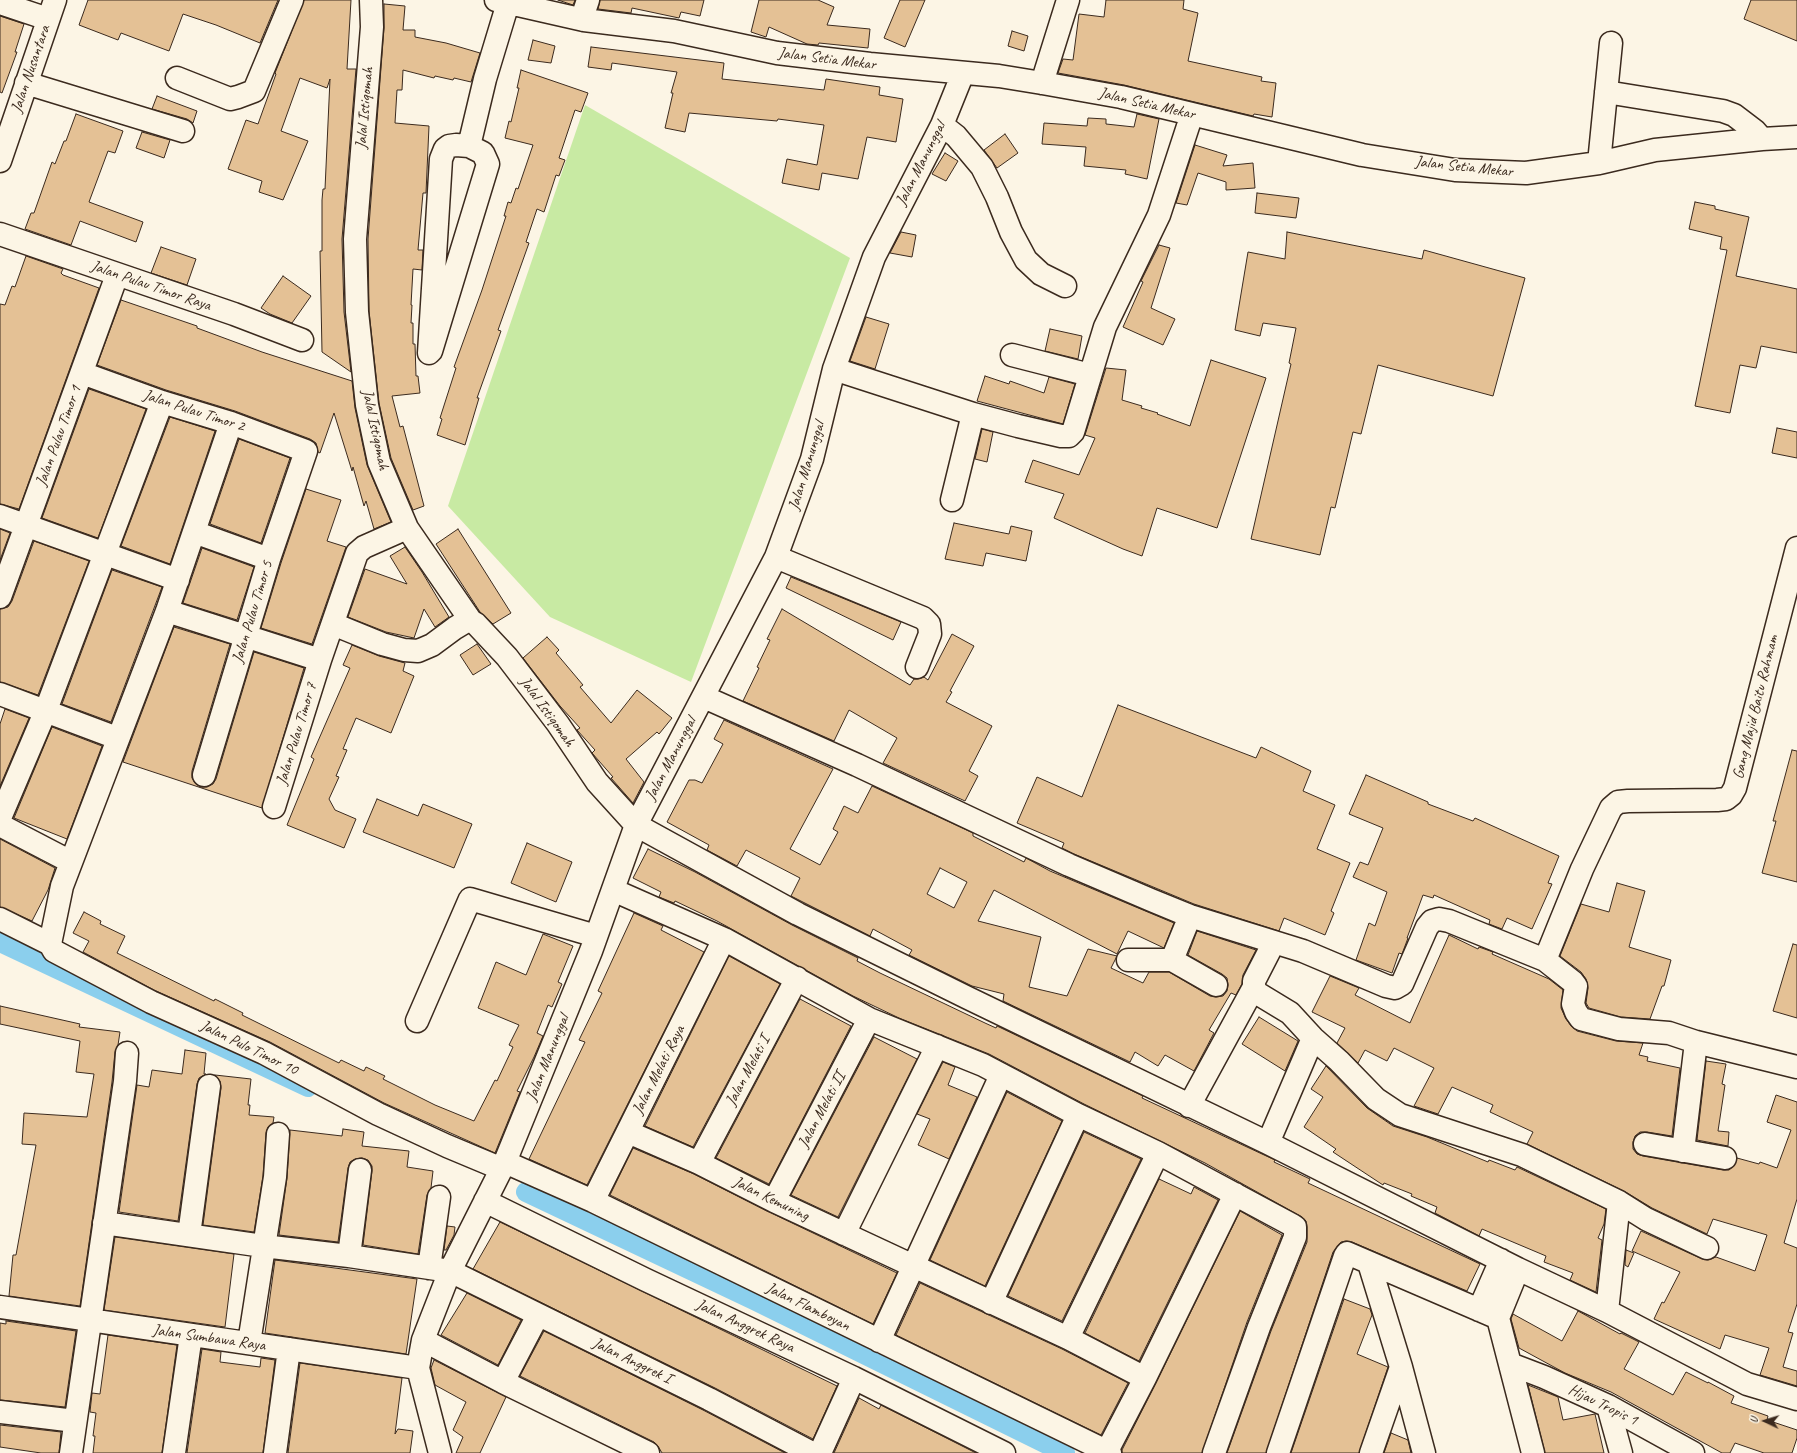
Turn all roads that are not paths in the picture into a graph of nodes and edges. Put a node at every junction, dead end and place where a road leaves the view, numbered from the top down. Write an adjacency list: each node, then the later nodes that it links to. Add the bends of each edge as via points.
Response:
1 (292, 0): 10 (street, via 254,90 230,99)
2 (371, 0): 37 (street, Jalal Istiqomah, via 372,27 355,239 357,312 367,405 379,462)
3 (1068, 0): 12 (street)
4 (502, 2): 7 (street, Jalan Setia Mekar); 19 (street)
5 (0, 3): 6 (street)
6 (52, 10): 11 (street, Jalan Nusantara)
7 (586, 10): 9 (street, Jalan Setia Mekar, via 777,53)
8 (1611, 43): 13 (street)
9 (963, 73): 12 (street, Jalan Setia Mekar); 15 (street, Jalan Manunggal)
10 (177, 78)
11 (26, 83): 16 (street); 20 (street, Jalan Nusantara)
12 (1042, 83): 14 (street, Jalan Setia Mekar, via 1121,97)
13 (1606, 92): 18 (street, via 1724,111 1755,130); 21 (street)
14 (1192, 114): 21 (street, Jalan Setia Mekar, via 1362,155 1455,170 1526,173); 29 (street, via 1159,215 1105,327)
15 (942, 124): 24 (street, via 956,136 982,167 1026,260 1041,274); 27 (street, Jalan Manunggal, via 874,257)
16 (183, 131)
17 (1797, 137): 18 (street, Jalan Setia Mekar)
18 (1762, 139): 21 (street, Jalan Setia Mekar, via 1655,150)
19 (469, 146): 19 (street, via 483,153 488,164 429,353 441,159 444,149 449,146)
20 (0, 161)
21 (1599, 163)
22 (0, 234): 23 (street, Jalan Pulau Timor Raya)
23 (117, 274): 25 (street, Jalan Pulau Timor Raya); 28 (street, Jalan Pulau Timor 1)
24 (1065, 286)
25 (302, 340)
26 (1012, 355): 29 (street)
27 (834, 370): 31 (street); 41 (street, Jalan Manunggal, via 812,460)
28 (82, 373): 30 (street, Jalan Pulau Timor 2); 36 (street, Jalan Pulau Timor 1)
29 (1090, 375): 31 (street, via 1073,432 1069,436)
30 (162, 402): 32 (street, Jalan Pulau Timor 2); 40 (street)
31 (973, 414): 34 (street)
32 (231, 423): 33 (street, Jalan Pulau Timor 2); 38 (street)
33 (306, 451): 42 (street, Jalan Pulau Timor 5)
34 (952, 500)
35 (0, 516): 36 (street)
36 (26, 526): 40 (street); 44 (street, Jalan Pulau Timor 1)
37 (407, 528): 46 (street, Jalal Istiqomah); 47 (street, Jalan Pulau Timor 7, via 364,547 357,553)
38 (194, 532): 42 (street); 43 (street)
39 (1797, 548): 70 (street, Gang Majid Baitu Rahmam, via 1735,788 1731,795 1726,799 1717,800 1618,802 1611,808 1582,869)
40 (104, 554): 43 (street); 53 (street)
41 (776, 557): 50 (street, via 923,618 929,624 930,634); 52 (street, Jalan Manunggal)
42 (269, 558): 48 (street, Jalan Pulau Timor 5)
43 (178, 580): 45 (street)
44 (0, 598)
45 (167, 611): 48 (street); 54 (street)
46 (471, 621): 47 (street, via 465,622 432,645 418,651 382,644); 59 (street, Jalal Istiqomah, via 507,657 558,724 597,782)
47 (333, 624): 49 (street, Jalan Pulau Timor 7)
48 (245, 637): 49 (street); 55 (street, Jalan Pulau Timor 5)
49 (320, 660): 56 (street, Jalan Pulau Timor 7)
50 (917, 666)
51 (0, 694): 53 (street)
52 (704, 697): 59 (street, Jalan Manunggal); 62 (street, via 857,765 1069,865)
53 (46, 710): 54 (street); 57 (street)
54 (117, 738): 60 (street)
55 (204, 775)
56 (274, 807)
57 (0, 818)
58 (0, 825): 60 (street)
59 (636, 825): 61 (street, Jalan Manunggal); 83 (street, Jalal Istiqomah, via 798,914)
60 (71, 862): 67 (street, via 62,886)
61 (613, 890): 64 (street, Jalan Manunggal); 65 (street)
62 (1190, 916): 66 (street); 69 (street)
63 (0, 919): 67 (street, Jalan Pulo Timor 10)
64 (596, 936): 75 (street, via 470,899); 94 (street, Jalan Manunggal, via 563,1023)
65 (724, 939): 71 (street); 85 (street, Jalan Melati Raya)
66 (1274, 942): 70 (street, via 1395,988 1402,984 1427,927 1432,921 1439,919); 73 (street, via 1254,981)
67 (50, 944): 94 (street, Jalan Pulo Timor 10, via 54,951 151,1002 264,1053 378,1114 447,1146)
68 (1128, 960): 69 (street)
69 (1172, 960): 72 (street)
70 (1545, 960): 77 (street, via 1576,986 1573,1004 1581,1019 1619,1029 1669,1033)
71 (796, 978): 74 (street); 92 (street, Jalan Melati I)
72 (1216, 985)
73 (1254, 987): 76 (street, via 1263,997 1290,1013); 83 (street)
74 (870, 1019): 78 (street); 98 (street, Jalan Melati II)
75 (417, 1021)
76 (1313, 1038): 87 (street); 99 (street, via 1339,1060 1376,1099 1400,1115 1522,1155)
77 (1696, 1042): 80 (street); 89 (street)
78 (937, 1046): 81 (street); 101 (street)
79 (127, 1053): 100 (street)
80 (1797, 1067)
81 (1000, 1075): 84 (street); 108 (street)
82 (209, 1086): 102 (street)
83 (1189, 1106): 87 (street, Jalal Istiqomah)
84 (1078, 1115): 90 (street); 111 (street)
85 (628, 1132): 92 (street, Jalan Kemuning); 97 (street, Jalan Melati Raya)
86 (278, 1134): 103 (street)
87 (1268, 1143): 107 (street, Jalal Istiqomah)
88 (1645, 1144): 89 (street)
89 (1683, 1151): 91 (street)
90 (1158, 1153): 95 (street); 118 (street)
91 (1725, 1158)
92 (699, 1163): 98 (street, Jalan Kemuning)
93 (360, 1170): 105 (street)
94 (496, 1179): 97 (street, Jalan Flamboyan); 110 (street, Jalan Manunggal); 126 (street, Jalan Anggrek Raya, via 646,1280)
95 (1235, 1194): 127 (street); 143 (street, via 1287,1220 1296,1231 1258,1327)
96 (439, 1197): 109 (street)
97 (593, 1201): 120 (street, Jalan Flamboyan)
98 (774, 1201): 101 (street, Jalan Kemuning)
99 (1619, 1202): 104 (street, via 1646,1219); 113 (street)
100 (104, 1224): 102 (street, Jalan Anggrek I); 116 (street)
101 (844, 1234): 108 (street, Jalan Kemuning)
102 (189, 1235): 103 (street, Jalan Anggrek I)
103 (263, 1246): 105 (street, Jalan Anggrek I); 121 (street)
104 (1707, 1248)
105 (349, 1256): 109 (street, Jalan Anggrek I)
106 (1369, 1263): 114 (street); 124 (street); 144 (street, via 1348,1253 1345,1256)
107 (1509, 1264): 113 (street, Jalal Istiqomah); 114 (street)
108 (913, 1267): 111 (street, Jalan Kemuning); 120 (street)
109 (429, 1268): 110 (street, Jalan Anggrek I)
110 (450, 1271): 115 (street, Jalan Anggrek I); 119 (street, Jalan Manunggal)
111 (991, 1303): 118 (street, Jalan Kemuning)
112 (0, 1307): 116 (street, Jalan Sumbawa Raya)
113 (1607, 1311): 129 (street, Jalal Istiqomah, via 1747,1384)
114 (1489, 1314): 123 (street)
115 (538, 1315): 128 (street); 140 (street, Jalan Anggrek I)
116 (90, 1320): 117 (street, Jalan Sumbawa Raya); 132 (street)
117 (191, 1335): 121 (street, Jalan Sumbawa Raya); 136 (street)
118 (1068, 1338): 127 (street, Jalan Kemuning)
119 (423, 1340): 125 (street, Jalan Manunggal); 128 (street)
120 (879, 1341): 134 (street, Jalan Flamboyan)
121 (249, 1343): 122 (street, Jalan Sumbawa Raya)
122 (289, 1349): 125 (street, Jalan Sumbawa Raya); 137 (street)
123 (1510, 1364): 130 (street, Hijau Tropis 1); 147 (street)
124 (1401, 1367): 145 (street); 146 (street)
125 (418, 1368): 138 (street, Jalan Manunggal)
126 (854, 1378): 133 (street, Jalan Anggrek Raya); 141 (street)
127 (1145, 1378): 134 (street)
128 (503, 1382): 139 (street)
129 (1797, 1399)
130 (1608, 1406): 148 (street); 149 (street, Hijau Tropis 1)
131 (0, 1412): 132 (street)
132 (75, 1421): 135 (street)
133 (978, 1447): 142 (street, Jalan Anggrek Raya)
134 (1108, 1452)
135 (72, 1453)
136 (174, 1453)
137 (276, 1453)
138 (440, 1453)
139 (648, 1453)
140 (812, 1453)
141 (820, 1453)
142 (1004, 1453)
143 (1214, 1453)
144 (1278, 1453)
145 (1371, 1453)
146 (1424, 1453)
147 (1532, 1453)
148 (1621, 1453)
149 (1693, 1453)

